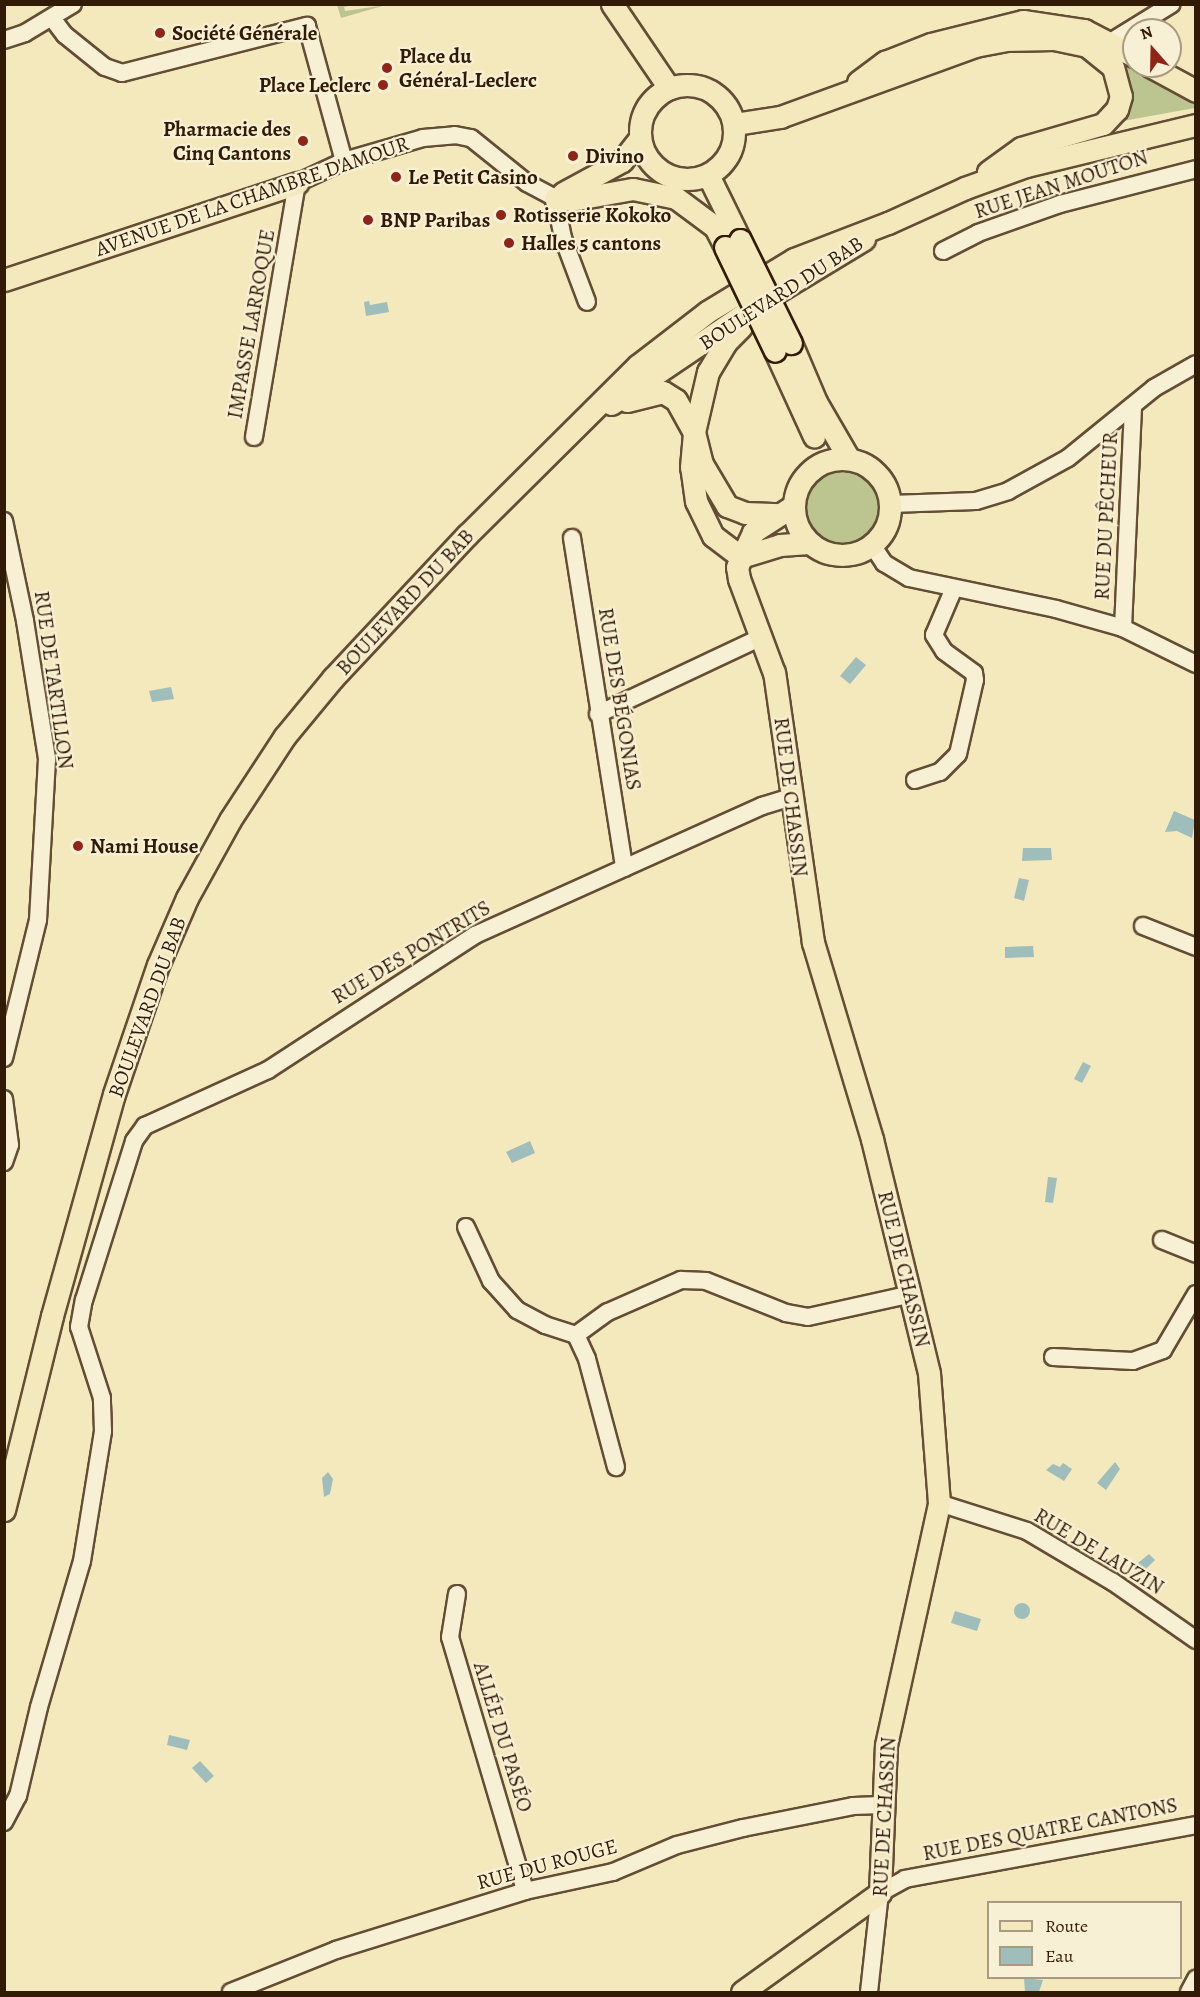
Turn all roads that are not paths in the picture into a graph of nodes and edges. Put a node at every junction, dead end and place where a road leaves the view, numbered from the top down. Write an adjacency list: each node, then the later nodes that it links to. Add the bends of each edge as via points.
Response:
1 (73, 4): 4 (street)
2 (612, 4): 10 (main road)
3 (1172, 4): 6 (street)
4 (52, 18): 5 (street); 16 (street, via 65,35 105,67 122,73 307,26)
5 (4, 40)
6 (1112, 41): 7 (street); 8 (main road); 12 (main road, via 1064,24 1005,24 931,44 885,62)
7 (1087, 46): 12 (main road, via 1054,39 975,46); 21 (main road, via 1113,67 1121,96 1117,109 1102,124 1022,148)
8 (1122, 48)
9 (1172, 78): 11 (main road)
10 (669, 88): 13 (main road, via 690,85 711,90 730,110); 15 (main road, via 650,103)
11 (1196, 91)
12 (840, 94): 13 (main road, via 780,117)
13 (735, 124): 19 (main road, via 730,154)
14 (1193, 126): 21 (main road, BOULEVARD DU BAB, via 1026,166)
15 (640, 138): 18 (main road, via 652,163); 23 (main road, via 622,161 603,175)
16 (344, 161): 20 (street, AVENUE DE LA CHAMBRE D'AMOUR); 23 (street, AVENUE DE LA CHAMBRE D'AMOUR, via 423,138 455,135 471,138 527,183)
17 (1196, 169): 26 (street, RUE JEAN MOUTON, via 1060,204 978,233)
18 (663, 172): 19 (main road, via 690,179); 22 (main road, via 630,175)
19 (708, 175): 25 (main road)
20 (297, 183): 27 (main road, AVENUE DE LA CHAMBRE D'AMOUR); 37 (street, IMPASSE LARROQUE)
21 (965, 189): 24 (main road, BOULEVARD DU BAB)
22 (584, 197): 23 (main road); 25 (main road, via 633,189 676,198)
23 (555, 198): 29 (street, via 563,238)
24 (888, 223): 28 (main road, BOULEVARD DU BAB); 34 (main road, BOULEVARD DU BAB, via 794,258 707,312 637,366)
25 (733, 243): 30 (main road, bridge)
26 (943, 251)
27 (4, 280)
28 (776, 292): 34 (main road, BOULEVARD DU BAB); 35 (main road, via 726,342 708,372)
29 (587, 302)
30 (783, 347): 32 (main road); 36 (main road)
31 (1196, 364): 33 (street, via 1169,378)
32 (816, 402): 36 (main road); 38 (main road)
33 (1133, 406): 40 (street, via 1068,458 1008,491 976,501); 48 (street, RUE DU PÊCHEUR)
34 (583, 422): 35 (main road, via 639,396 663,392 676,400); 69 (main road, BOULEVARD DU BAB, via 467,535 333,678 266,763 187,898 158,965 114,1094 52,1316)
35 (694, 432): 41 (main road, via 702,464 727,506 745,513); 46 (main road, via 691,466 696,501 713,536)
36 (814, 436): 39 (main road)
37 (254, 437)
38 (849, 459): 39 (main road, via 828,460); 40 (main road, via 873,469 885,485)
39 (810, 470): 41 (main road)
40 (891, 504): 45 (main road, via 889,519)
41 (786, 510): 44 (main road); 46 (main road, RUE DE CHASSIN, via 753,532)
42 (4, 521): 57 (street, RUE DE TARTILLON, via 47,759 38,920)
43 (572, 538): 51 (street, RUE DES BÉGONIAS)
44 (809, 543): 45 (main road, via 833,555 861,552); 46 (main road, via 780,545)
45 (872, 545): 47 (street, via 896,572)
46 (741, 557): 49 (main road, RUE DE CHASSIN, via 739,579)
47 (954, 588): 48 (street); 52 (street, via 934,635 945,651 974,673 975,680 958,754 940,771)
48 (1123, 628): 50 (street)
49 (762, 637): 51 (street); 53 (main road, RUE DE CHASSIN, via 779,700)
50 (1196, 664)
51 (598, 714): 54 (street, RUE DES BÉGONIAS)
52 (915, 780)
53 (791, 797): 54 (street, RUE DES PONTRITS); 63 (main road, RUE DE CHASSIN, via 813,942 851,1062)
54 (624, 868): 73 (street, RUE DES PONTRITS, via 475,935 268,1070 154,1120 145,1125 134,1141 84,1300 80,1327 102,1398 103,1431 82,1561 39,1707 18,1796)
55 (1143, 926): 56 (street)
56 (1196, 947)
57 (4, 1058)
58 (4, 1099): 59 (street, via 10,1145)
59 (4, 1162)
60 (466, 1227): 65 (street, via 491,1281 517,1310)
61 (1162, 1240): 62 (street)
62 (1196, 1254)
63 (912, 1294): 65 (street, via 808,1317 786,1313 706,1281 681,1280 608,1312); 68 (main road, RUE DE CHASSIN, via 929,1372)
64 (1196, 1294): 66 (street, via 1163,1350 1133,1361)
65 (576, 1335): 67 (street, via 587,1359)
66 (1053, 1357)
67 (616, 1467)
68 (939, 1503): 71 (street, RUE DE LAUZIN, via 1027,1531 1113,1582); 72 (main road, RUE DE CHASSIN, via 922,1592 895,1693 883,1769)
69 (4, 1510)
70 (457, 1594): 75 (street, ALLÉE DU PASÉO, via 450,1637)
71 (1196, 1640)
72 (882, 1805): 75 (street, RUE DU ROUGE, via 853,1806 743,1828 677,1845 613,1872); 76 (main road, RUE DE CHASSIN)
73 (4, 1822)
74 (1196, 1825): 76 (street, RUE DES QUATRE CANTONS, via 905,1879)
75 (525, 1891): 78 (street, RUE DU ROUGE, via 336,1950)
76 (880, 1893): 79 (main road); 80 (street, RUE DE CHASSIN)
77 (1196, 1978): 81 (street)
78 (231, 1992)
79 (742, 1992)
80 (869, 1992)
81 (1189, 1992)

